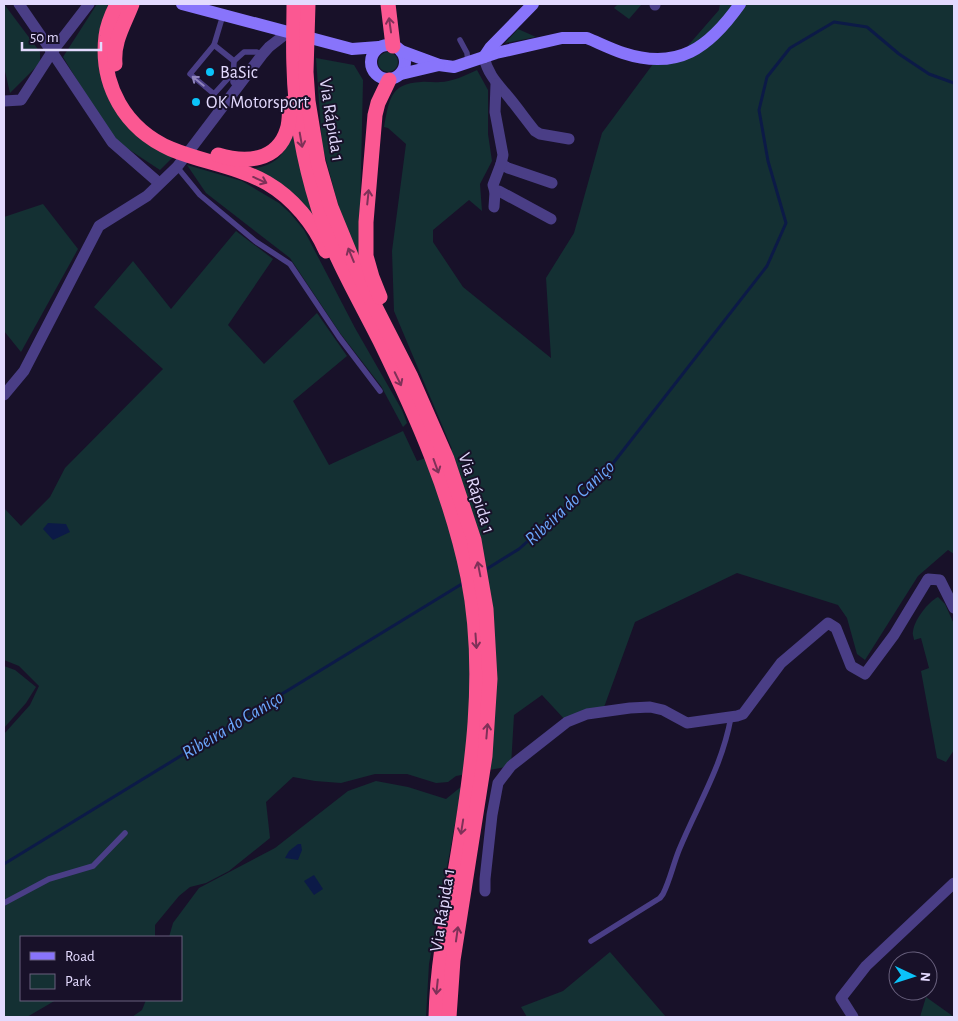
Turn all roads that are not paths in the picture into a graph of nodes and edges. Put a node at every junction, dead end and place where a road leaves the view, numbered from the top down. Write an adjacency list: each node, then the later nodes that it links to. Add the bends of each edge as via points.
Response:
1 (19, 4): 17 (street)
2 (89, 4): 17 (street)
3 (142, 4): 10 (highway)
4 (182, 4): 11 (street)
5 (294, 4): 24 (highway, Via Rápida 1)
6 (308, 4): 24 (highway, Via Rápida 1)
7 (388, 4): 15 (highway, one-way to 7)
8 (533, 4): 19 (street)
9 (740, 4): 19 (street, via 711,39 700,48 674,58 654,60 632,56 587,38 572,37)
10 (121, 7): 31 (highway, via 116,45 119,83 126,99 146,122)
11 (223, 15): 12 (street); 14 (lane)
12 (287, 33): 16 (street); 18 (street)
13 (460, 40): 22 (lane, via 468,54)
14 (214, 45): 20 (lane); 25 (lane, one-way to 14, via 214,94 190,74)
15 (391, 48): 16 (street); 21 (street, via 371,56); 23 (street); 26 (street, via 405,62)
16 (352, 49): 21 (street)
17 (52, 52): 29 (street, via 21,100); 34 (street, via 112,142)
18 (262, 55): 20 (lane, via 244,52); 28 (street)
19 (484, 57): 22 (street); 27 (street)
20 (234, 61): 25 (lane)
21 (370, 62): 26 (street, via 377,76)
22 (468, 63): 23 (street, via 454,67)
23 (439, 65): 26 (street)
24 (298, 72): 32 (highway, via 287,130 272,151 263,157 246,160); 39 (highway, Via Rápida 1, one-way to 39, via 299,125 304,158 319,210 345,274); 40 (highway, Via Rápida 1, one-way to 24, via 358,273 331,207)
25 (233, 73): 28 (lane)
26 (395, 77): 40 (highway, one-way to 26, via 404,346 381,299 366,256 375,115 378,103)
27 (496, 84): 30 (street, via 535,131); 33 (street, via 495,112 502,148)
28 (236, 86): 31 (street)
29 (4, 101)
30 (569, 139)
31 (181, 154): 32 (highway); 34 (street); 41 (lane, via 200,195 290,264 339,337)
32 (198, 154): 39 (highway, one-way to 39, via 267,183 297,207 320,237 362,326)
33 (501, 164): 35 (street); 36 (street, via 493,185)
34 (159, 183): 42 (street, via 147,196 99,226 24,371)
35 (552, 183)
36 (495, 192): 37 (street); 38 (street, via 499,191)
37 (494, 207)
38 (552, 219)
39 (378, 338): 43 (highway, Via Rápida 1, one-way to 43)
40 (411, 377): 43 (highway, Via Rápida 1)
41 (380, 390)
42 (4, 395)
43 (424, 418): 46 (highway, Via Rápida 1, via 463,504 474,540 486,609 490,679 488,721)
44 (954, 608): 45 (street, via 940,580 928,579 894,635 865,674 851,666 836,628 828,623 781,663 743,714)
45 (731, 716): 49 (street, via 687,723 650,707 587,714 567,722 511,766 498,783); 51 (lane, via 728,737 709,788 663,894)
46 (476, 779): 52 (highway, Via Rápida 1, one-way to 52, via 440,958); 53 (highway, Via Rápida 1, one-way to 46)
47 (126, 833): 50 (lane, via 93,866 49,879)
48 (954, 883): 54 (street, via 866,966 841,998)
49 (485, 891)
50 (4, 903)
51 (591, 941)
52 (436, 1017)
53 (449, 1017)
54 (853, 1017)

